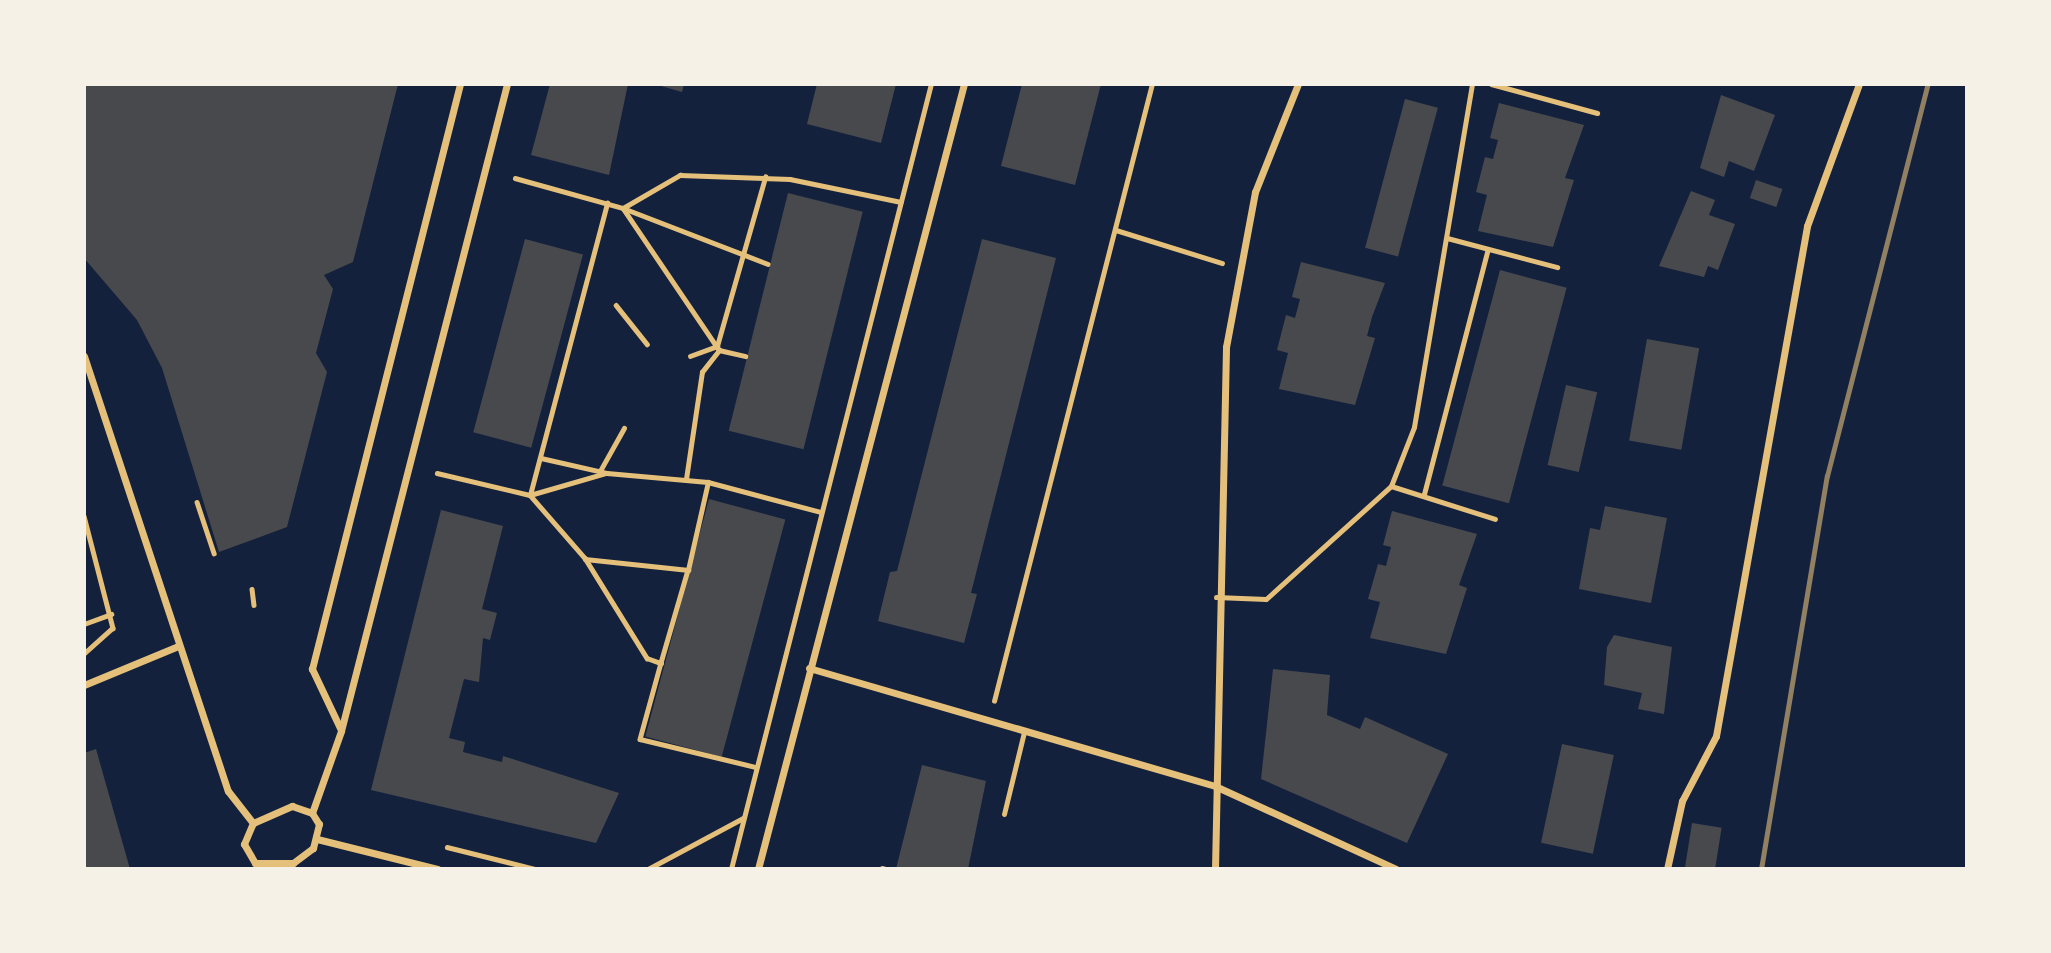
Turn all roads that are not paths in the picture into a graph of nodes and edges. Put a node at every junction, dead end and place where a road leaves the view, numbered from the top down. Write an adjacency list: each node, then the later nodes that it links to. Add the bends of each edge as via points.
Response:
1 (460, 84): 20 (street, via 312,669)
2 (507, 84): 20 (street)
3 (964, 84): 18 (street)
4 (1298, 84): 16 (street, via 1259,179 1237,267 1226,347)
5 (1472, 84): 9 (lane)
6 (1491, 84): 8 (lane)
7 (1859, 84): 33 (street, via 1807,226 1716,736 1682,802)
8 (1597, 113)
9 (1447, 238): 10 (lane); 13 (lane, via 1414,426)
10 (1488, 249): 11 (lane); 14 (lane)
11 (1557, 267)
12 (84, 356): 17 (street)
13 (1391, 486): 14 (lane); 16 (lane, via 1266,598)
14 (1424, 494): 15 (lane)
15 (1495, 519)
16 (1216, 597): 22 (street)
17 (178, 646): 19 (street); 25 (street, via 229,791)
18 (809, 668): 21 (street); 30 (street)
19 (84, 685)
20 (341, 731): 23 (street)
21 (1024, 732): 22 (street); 24 (lane)
22 (1214, 786): 31 (street); 32 (street)
23 (312, 813): 25 (street, via 284,807); 26 (street)
24 (1004, 814)
25 (253, 824): 27 (street, via 244,844)
26 (317, 839): 28 (street); 29 (street)
27 (254, 866): 28 (street)
28 (291, 866)
29 (436, 869)
30 (758, 869)
31 (1215, 869)
32 (1396, 869)
33 (1667, 869)

